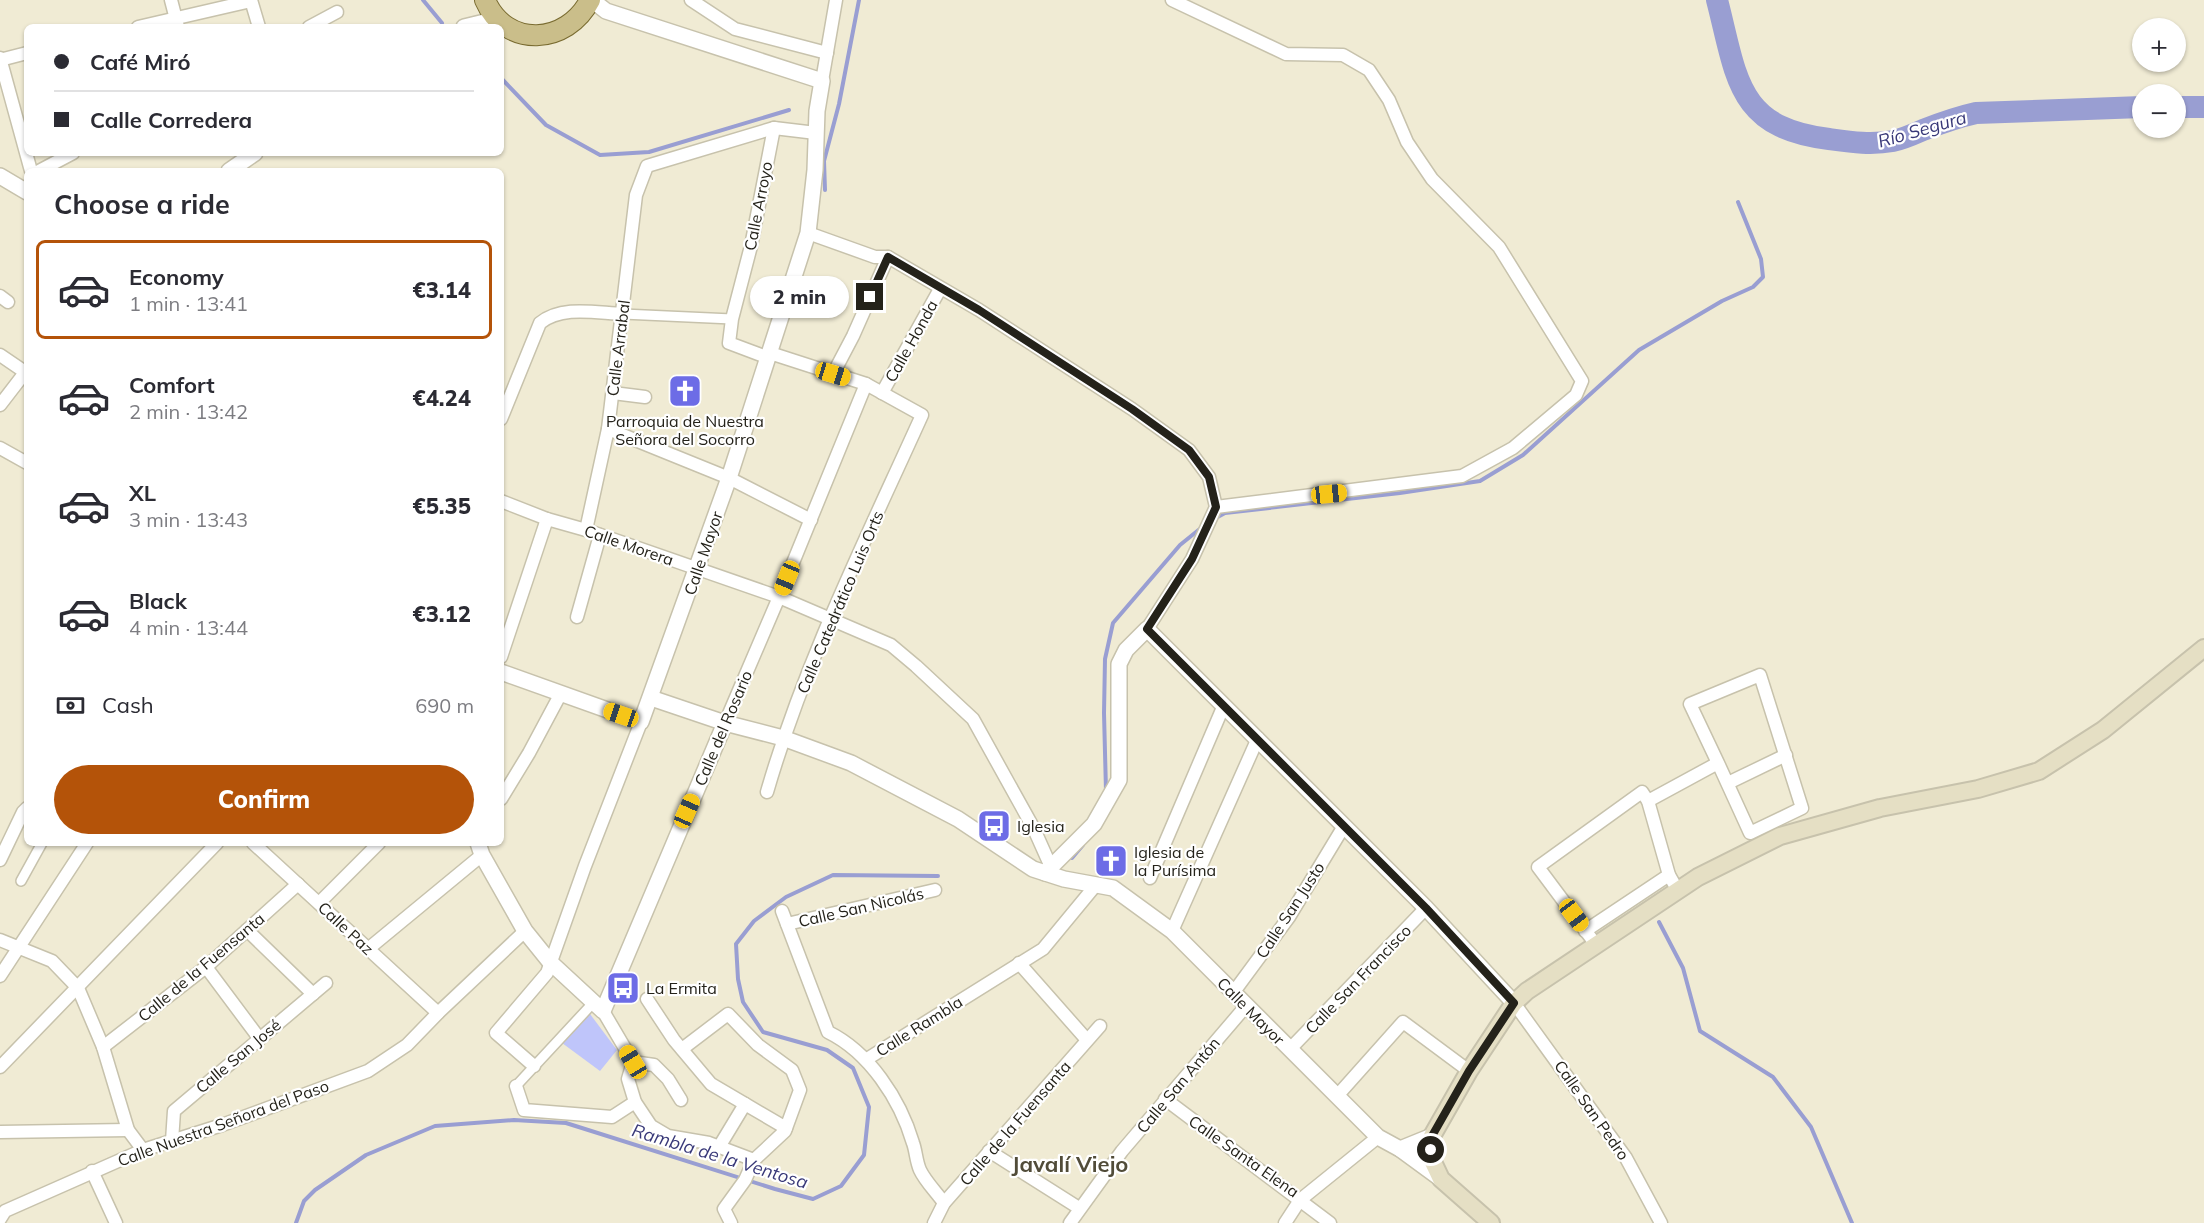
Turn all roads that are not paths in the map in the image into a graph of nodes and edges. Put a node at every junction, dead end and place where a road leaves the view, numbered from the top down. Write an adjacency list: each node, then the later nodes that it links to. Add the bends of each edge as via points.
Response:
1 (171, 0): 9 (street)
2 (591, 0): 7 (main road, via 571,24 539,36 516,32); 16 (street, via 606,11)
3 (691, 0): 13 (street, via 735,29)
4 (836, 0): 13 (street)
5 (1172, 0): 47 (street, via 1286,54 1343,55 1369,70 1389,100 1407,142 1432,179 1499,247 1582,381 1576,395 1514,448 1462,476)
6 (251, 1): 9 (street); 10 (street)
7 (490, 8): 12 (street)
8 (337, 12): 11 (street)
9 (177, 23)
10 (258, 24)
11 (315, 24)
12 (470, 24)
13 (827, 53): 16 (street)
14 (24, 54): 15 (street)
15 (1, 65): 19 (street)
16 (822, 81): 18 (street, Calle Mayor)
17 (774, 128): 18 (street); 29 (street, Calle Arrabal, via 647,166 636,195); 30 (street, Calle Arroyo)
18 (816, 133): 26 (street, Calle Mayor)
19 (24, 146)
20 (67, 156): 22 (street)
21 (251, 156): 23 (street)
22 (45, 168)
23 (233, 168)
24 (0, 176): 25 (street)
25 (23, 184)
26 (808, 233): 27 (street, via 875,257); 32 (street, Calle Mayor)
27 (888, 257): 28 (street); 35 (street)
28 (940, 289): 38 (street, Calle Honda); 47 (street, via 979,310 1189,450 1209,477)
29 (623, 314): 30 (street); 37 (street, Calle Arrabal); 41 (street, via 560,312 540,322)
30 (732, 319): 32 (street, Calle Arroyo, via 729,343)
31 (0, 355): 33 (street)
32 (769, 356): 35 (street); 45 (street, Calle Mayor)
33 (24, 370)
34 (24, 374): 40 (street)
35 (833, 374): 36 (street)
36 (866, 384): 38 (street); 49 (street, Calle del Rosario)
37 (613, 393): 39 (street); 42 (street, Calle Arrabal)
38 (882, 393): 55 (street, Calle Catedrático Luis Orts, via 922,415)
39 (645, 397)
40 (0, 405)
41 (504, 412)
42 (608, 429): 45 (street); 50 (street, Calle Arrabal)
43 (0, 448): 44 (street)
44 (24, 461)
45 (729, 478): 49 (street); 52 (street, Calle Mayor)
46 (504, 502): 48 (street, Calle Morera)
47 (1216, 507): 56 (street, via 1192,559)
48 (547, 519): 50 (street, Calle Morera); 57 (street)
49 (811, 520): 53 (street, Calle del Rosario)
50 (586, 530): 51 (street, Calle Morera)
51 (600, 535): 52 (street, Calle Morera); 54 (street)
52 (698, 569): 53 (street, Calle Morera); 61 (street, Calle Mayor)
53 (779, 597): 55 (street, Calle Morera); 64 (street, Calle del Rosario)
54 (577, 617)
55 (830, 619): 65 (street, Calle Catedrático Luis Orts); 82 (street, Calle Morera, via 891,645 973,719 1034,829)
56 (1147, 629): 62 (street); 82 (street, via 1126,650 1119,664 1119,780 1094,824)
57 (504, 648)
58 (2204, 648): 89 (main road, via 2103,730 2039,771 1780,836)
59 (504, 673): 60 (street)
60 (560, 695): 63 (street); 71 (street)
61 (651, 698): 63 (street, Calle Mayor); 64 (street, Calle Mayor)
62 (1224, 705): 66 (street); 84 (street)
63 (641, 722): 102 (street, Calle Mayor)
64 (725, 723): 65 (street, Calle Mayor); 113 (street, Calle del Rosario)
65 (783, 738): 70 (street, Calle Catedrático Luis Orts); 82 (street, Calle Mayor, via 852,764 958,819 1033,869)
66 (1258, 738): 74 (street); 97 (street)
67 (1786, 756): 68 (street, via 1760,675 1690,704); 69 (street); 69 (street, via 1802,808 1750,833)
68 (1718, 763): 69 (street); 72 (street)
69 (1728, 783)
70 (767, 792)
71 (504, 794)
72 (1645, 796): 83 (street); 96 (street, via 1538,867)
73 (24, 811): 81 (street)
74 (1344, 826): 91 (street); 108 (street, Calle San Justo, via 1289,917)
75 (40, 846): 85 (street)
76 (85, 846): 100 (street)
77 (214, 846): 107 (street)
78 (257, 846): 86 (street, Calle Paz)
79 (376, 846): 90 (street)
80 (480, 849): 95 (street); 101 (street)
81 (0, 860)
82 (1048, 870): 87 (street, Calle Mayor)
83 (1669, 875): 89 (street); 96 (street)
84 (1150, 878)
85 (21, 881)
86 (298, 884): 90 (street, Calle Paz); 94 (street, Calle de la Fuensanta)
87 (1095, 886): 97 (street, Calle Mayor, via 1113,888); 103 (street, Calle Rambla, via 1043,950)
88 (935, 890): 93 (street, Calle San Nicolás)
89 (1678, 891): 99 (main road)
90 (319, 903): 101 (street, Calle Paz)
91 (1426, 908): 111 (street); 120 (street, Calle San Francisco)
92 (782, 910): 93 (street, Calle San Nicolás)
93 (787, 924): 121 (street, Calle San Nicolás, via 828,1032)
94 (247, 930): 104 (street, Calle de la Fuensanta); 109 (street)
95 (525, 931): 102 (street); 114 (street, Calle Nuestra Señora del Paso)
96 (1585, 931): 99 (street)
97 (1172, 932): 108 (street, Calle Mayor)
98 (0, 940): 100 (street)
99 (1597, 946): 111 (main road)
100 (19, 948): 105 (street); 107 (street, via 52,961)
101 (368, 949): 114 (street, Calle Paz)
102 (550, 962): 113 (street); 123 (street, Calle Mayor, via 547,972 496,1033)
103 (1019, 963): 117 (street); 121 (street, Calle Rambla)
104 (206, 967): 116 (street); 118 (street, Calle de la Fuensanta)
105 (0, 976)
106 (326, 983): 109 (street, Calle San José)
107 (78, 988): 118 (street); 124 (street)
108 (1233, 993): 112 (street, Calle Mayor)
109 (313, 994): 116 (street, Calle San José)
110 (647, 999): 119 (street)
111 (1514, 1003): 125 (main road); 157 (street, Calle San Pedro, via 1626,1158)
112 (1246, 1006): 120 (street, Calle Mayor); 128 (street, Calle San Antón)
113 (598, 1007): 122 (street); 123 (street)
114 (438, 1013): 137 (street, Calle Nuestra Señora del Paso, via 407,1045 368,1071)
115 (1100, 1026): 117 (street, Calle de la Fuensanta)
116 (259, 1038): 137 (street, Calle San José, via 174,1111)
117 (1087, 1040): 141 (street, Calle de la Fuensanta)
118 (104, 1047): 133 (street)
119 (682, 1049): 131 (street, via 711,1084); 132 (street, via 728,1014 758,1045 792,1070 800,1090)
120 (1290, 1049): 127 (street, Calle Mayor)
121 (867, 1059): 146 (street, Calle Rambla, via 892,1096 913,1141 920,1170)
122 (633, 1062): 129 (street, via 654,1065); 130 (street, via 628,1078)
123 (534, 1066): 126 (street)
124 (0, 1067)
125 (1469, 1071): 127 (street, via 1403,1022); 135 (main road)
126 (516, 1086): 130 (street, via 524,1110 612,1117)
127 (1337, 1096): 136 (street, Calle Mayor)
128 (1165, 1099): 145 (street, Calle Santa Elena); 147 (street, Calle San Antón)
129 (681, 1100)
130 (635, 1102): 138 (street, via 651,1126 668,1136)
131 (745, 1104): 132 (street); 138 (street)
132 (786, 1128): 142 (street)
133 (128, 1130): 134 (street); 140 (street)
134 (0, 1132)
135 (1432, 1136): 139 (street); 144 (main road, via 1433,1162)
136 (1378, 1137): 139 (street, Calle Mayor); 145 (street, Calle Santa Elena)
137 (172, 1141): 140 (street, Calle Nuestra Señora del Paso)
138 (719, 1147): 142 (street)
139 (1400, 1149): 144 (street, Calle Mayor)
140 (143, 1150): 143 (street, Calle Nuestra Señora del Paso)
141 (988, 1151): 146 (street, Calle de la Fuensanta); 147 (street)
142 (754, 1160): 151 (street, via 724,1209)
143 (92, 1171): 148 (street, Calle Nuestra Señora del Paso); 150 (street)
144 (1441, 1179): 156 (main road, Calle Mayor)
145 (1300, 1200): 154 (street); 155 (street)
146 (944, 1203): 152 (street, Calle de la Fuensanta)
147 (1079, 1208): 153 (street, Calle San Antón)
148 (3, 1215): 149 (street)
149 (11, 1223)
150 (116, 1223)
151 (731, 1223)
152 (934, 1223)
153 (1070, 1223)
154 (1285, 1223)
155 (1330, 1223)
156 (1491, 1223)
157 (1661, 1223)

